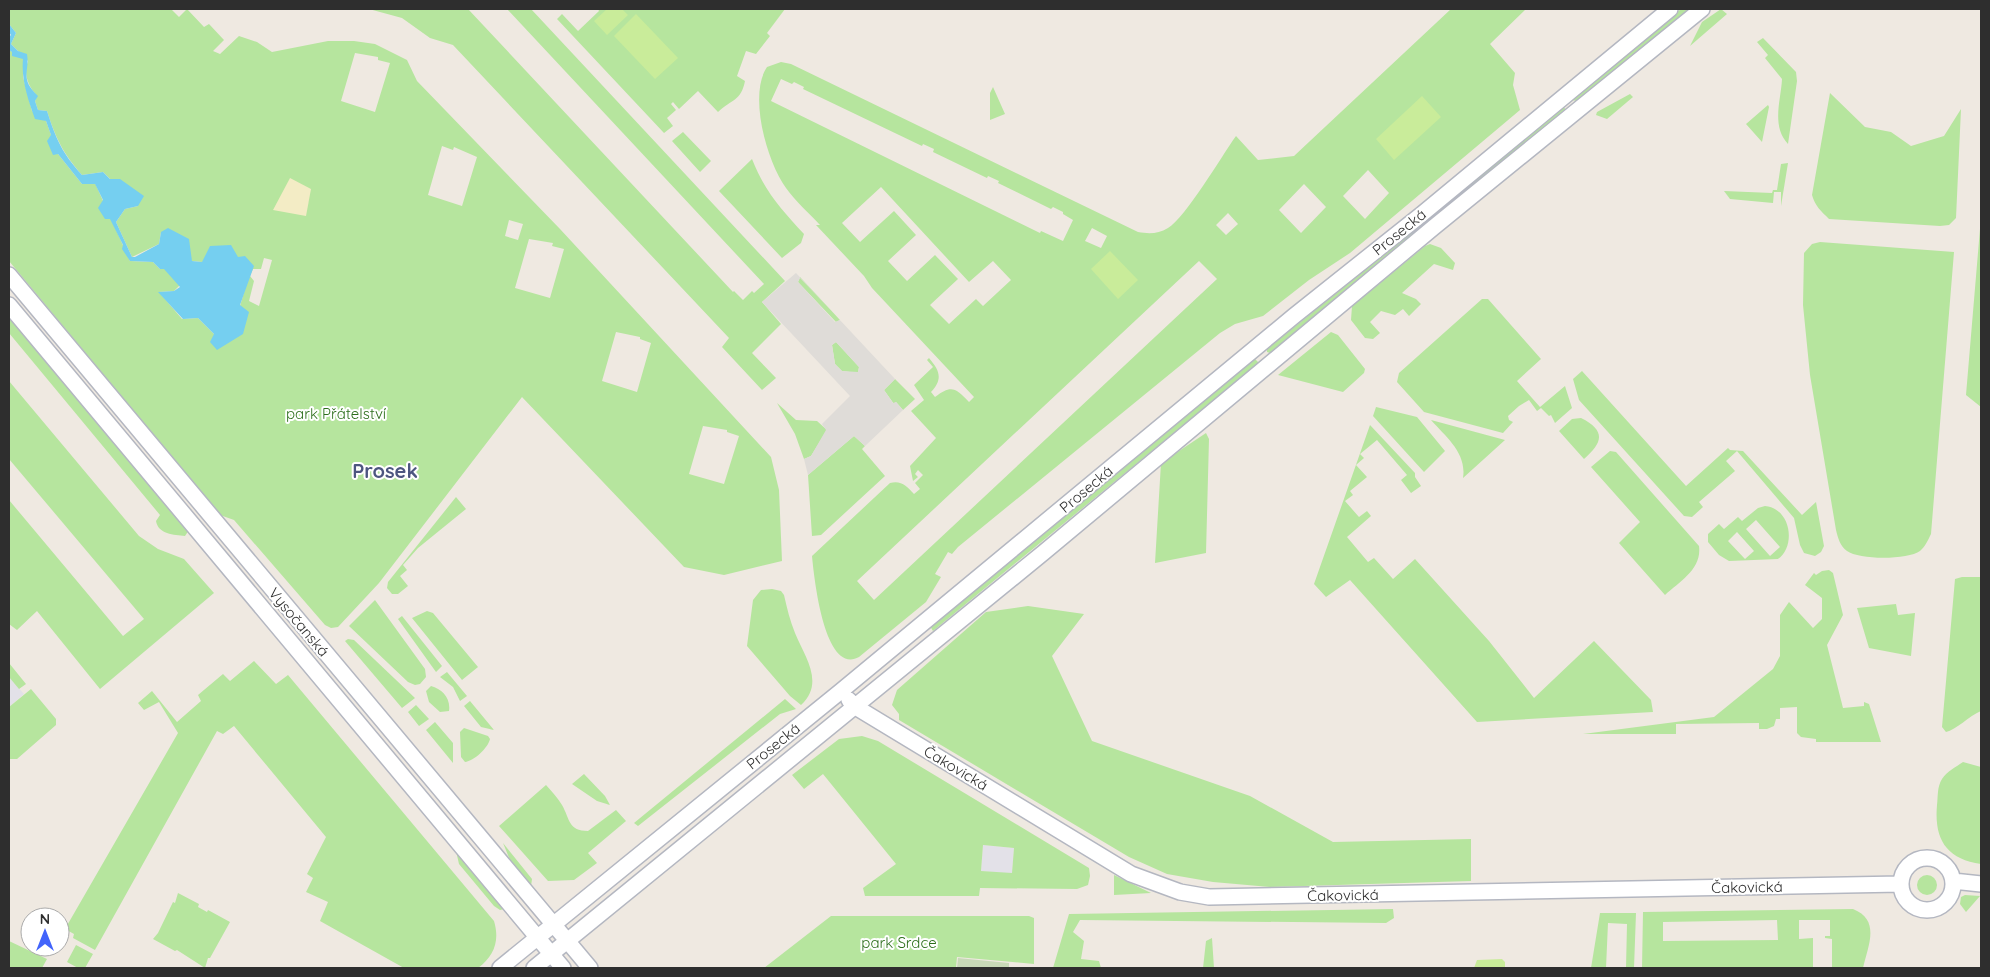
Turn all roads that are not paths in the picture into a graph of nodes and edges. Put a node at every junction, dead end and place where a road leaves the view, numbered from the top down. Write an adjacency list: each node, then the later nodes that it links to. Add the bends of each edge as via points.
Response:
1 (1670, 9): 5 (main road, Prosecká)
2 (1702, 9): 6 (main road, Prosecká)
3 (9, 274): 10 (main road, Vysočanská)
4 (9, 305): 11 (main road, Vysočanská)
5 (841, 691): 6 (main road, Čakovická); 10 (main road, Prosecká)
6 (854, 706): 8 (main road, Čakovická, via 1131,874 1180,892 1209,897); 12 (main road, Prosecká)
7 (1953, 881): 8 (main road, via 1947,867 1924,858 1910,865); 8 (main road, via 1946,903 1931,910 1922,910 1908,901); 9 (main road)
8 (1901, 884)
9 (1981, 884)
10 (553, 924): 11 (main road, Prosecká); 12 (main road, Vysočanská)
11 (537, 938): 13 (main road, Vysočanská); 14 (main road, Prosecká)
12 (568, 942): 13 (main road, Prosecká); 17 (main road, Vysočanská)
13 (551, 955): 15 (main road, Prosecká); 16 (main road, Vysočanská)
14 (500, 968)
15 (534, 968)
16 (563, 968)
17 (590, 968)

